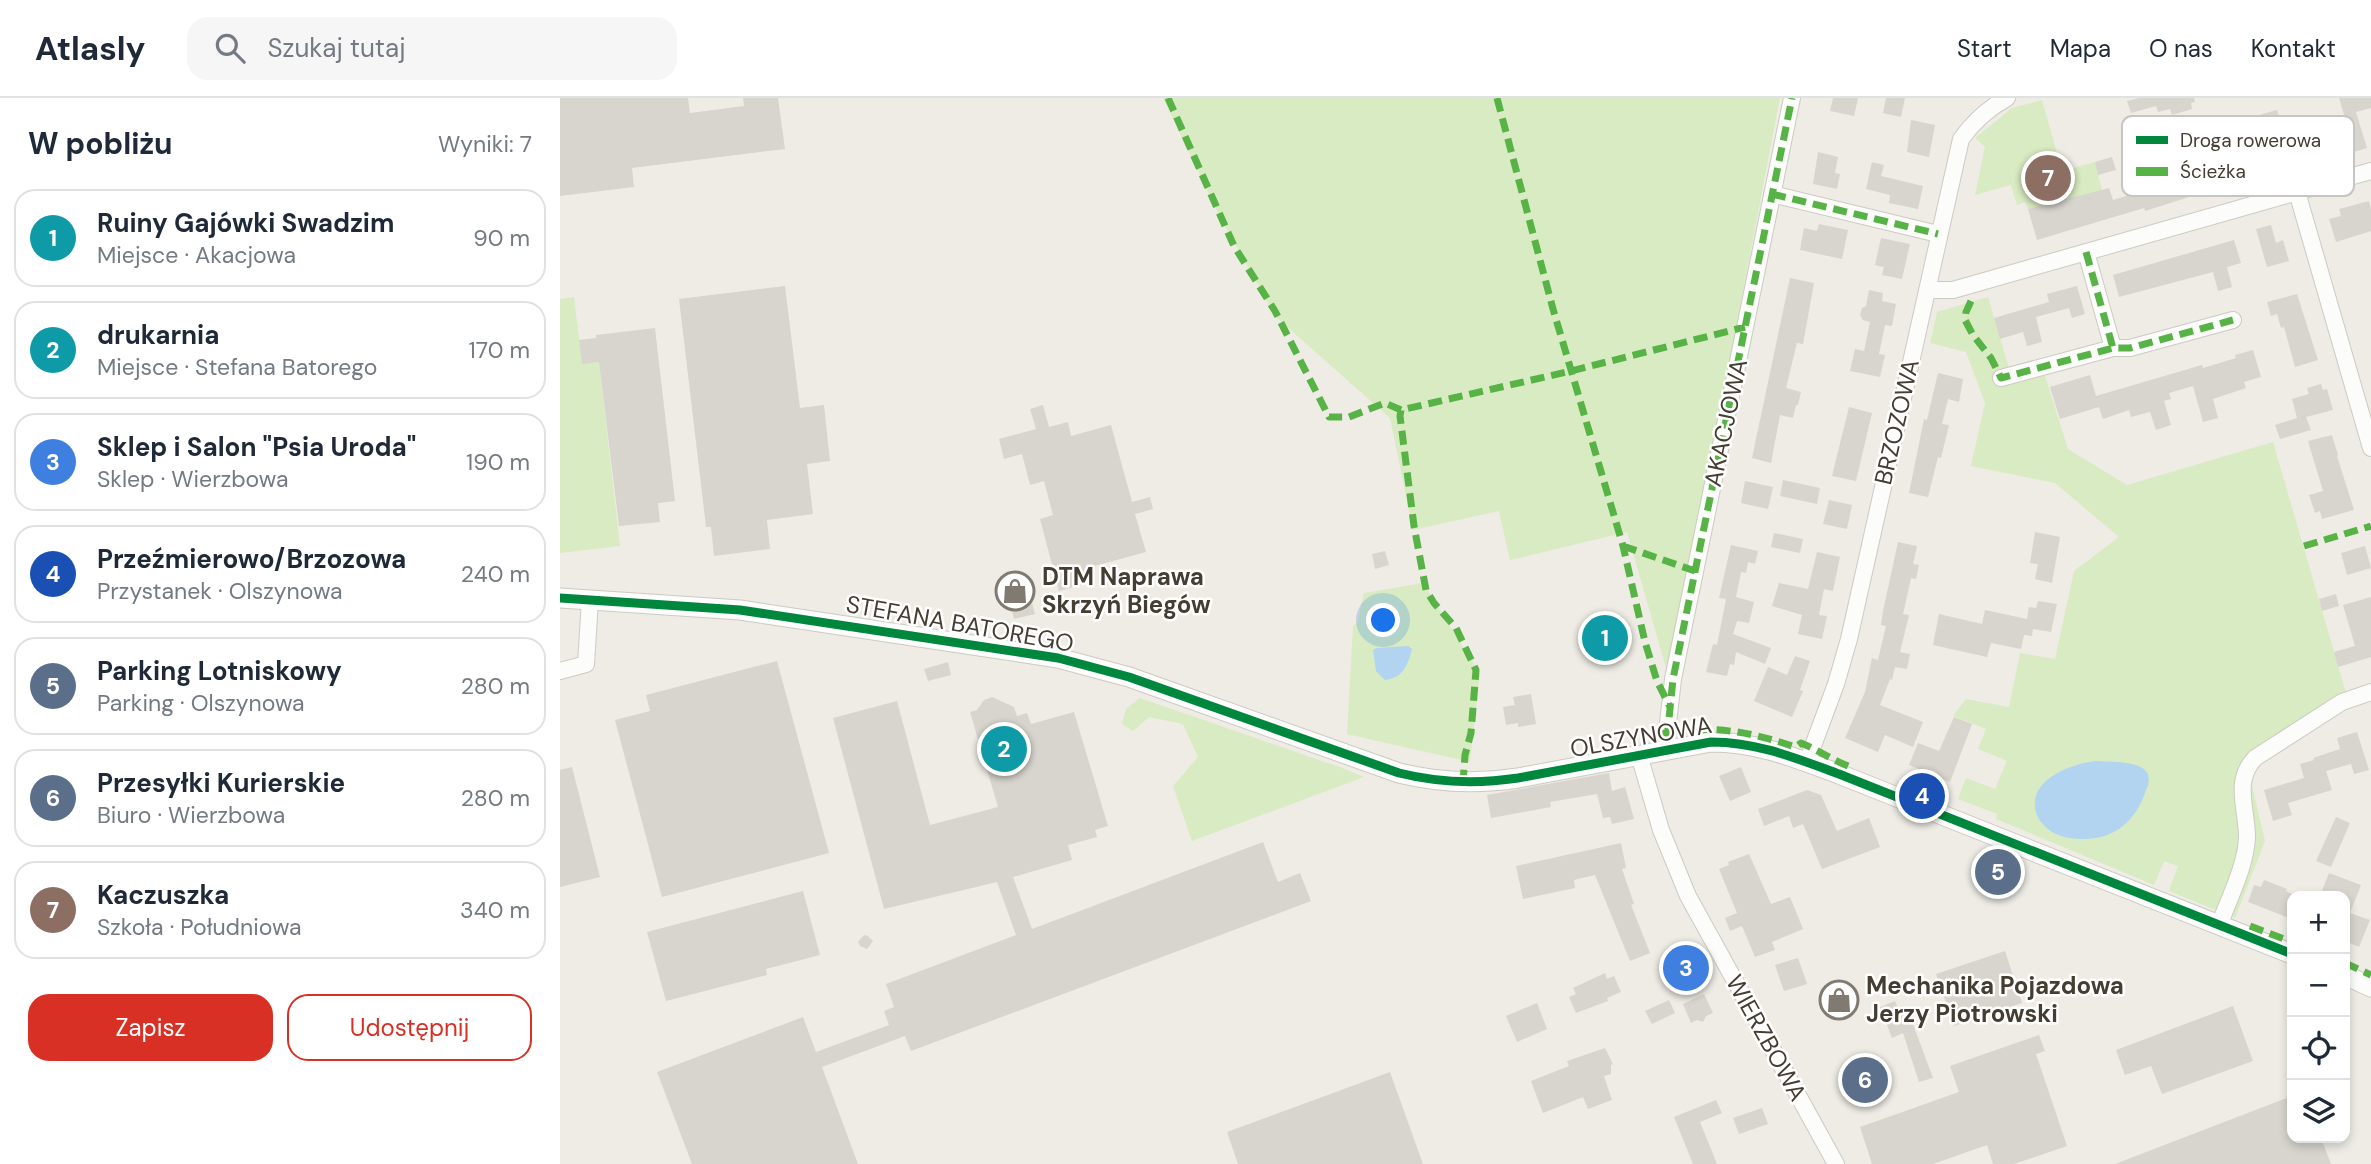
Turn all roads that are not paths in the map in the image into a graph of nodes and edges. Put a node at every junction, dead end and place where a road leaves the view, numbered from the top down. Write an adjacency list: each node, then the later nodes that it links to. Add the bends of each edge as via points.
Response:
1 (1792, 98): 5 (street, AKACJOWA)
2 (2007, 98): 8 (street, BRZOZOWA, via 1973,122 1961,139)
3 (2371, 171): 4 (street)
4 (2354, 176)
5 (1772, 194): 8 (street); 19 (street, AKACJOWA, via 1673,678)
6 (2283, 196): 9 (street)
7 (2298, 196): 14 (street)
8 (1938, 234): 10 (street, BRZOZOWA)
9 (2086, 252): 10 (street, via 1953,290); 12 (street)
10 (1927, 290): 22 (street, BRZOZOWA, via 1849,639)
11 (2233, 320): 12 (street, via 2130,348)
12 (2113, 348): 13 (street)
13 (2001, 378)
14 (2371, 448)
15 (560, 598): 16 (street, STEFANA BATOREGO)
16 (590, 600): 17 (street, via 586,664); 20 (street, STEFANA BATOREGO, via 740,610 1058,658 1129,677)
17 (560, 671)
18 (2371, 692): 23 (street, via 2342,702 2255,758 2247,768 2242,787 2245,854)
19 (1668, 749): 21 (street, OLSZYNOWA); 22 (street, OLSZYNOWA, via 1734,742)
20 (1341, 752): 21 (street, OLSZYNOWA, via 1419,778 1462,782 1518,778)
21 (1639, 755): 27 (street, WIERZBOWA, via 1661,830 1688,896)
22 (1807, 762): 23 (street, OLSZYNOWA)
23 (2219, 926): 24 (street, OLSZYNOWA)
24 (2287, 952)
25 (2350, 977): 26 (street)
26 (2370, 983)
27 (1836, 1164)

